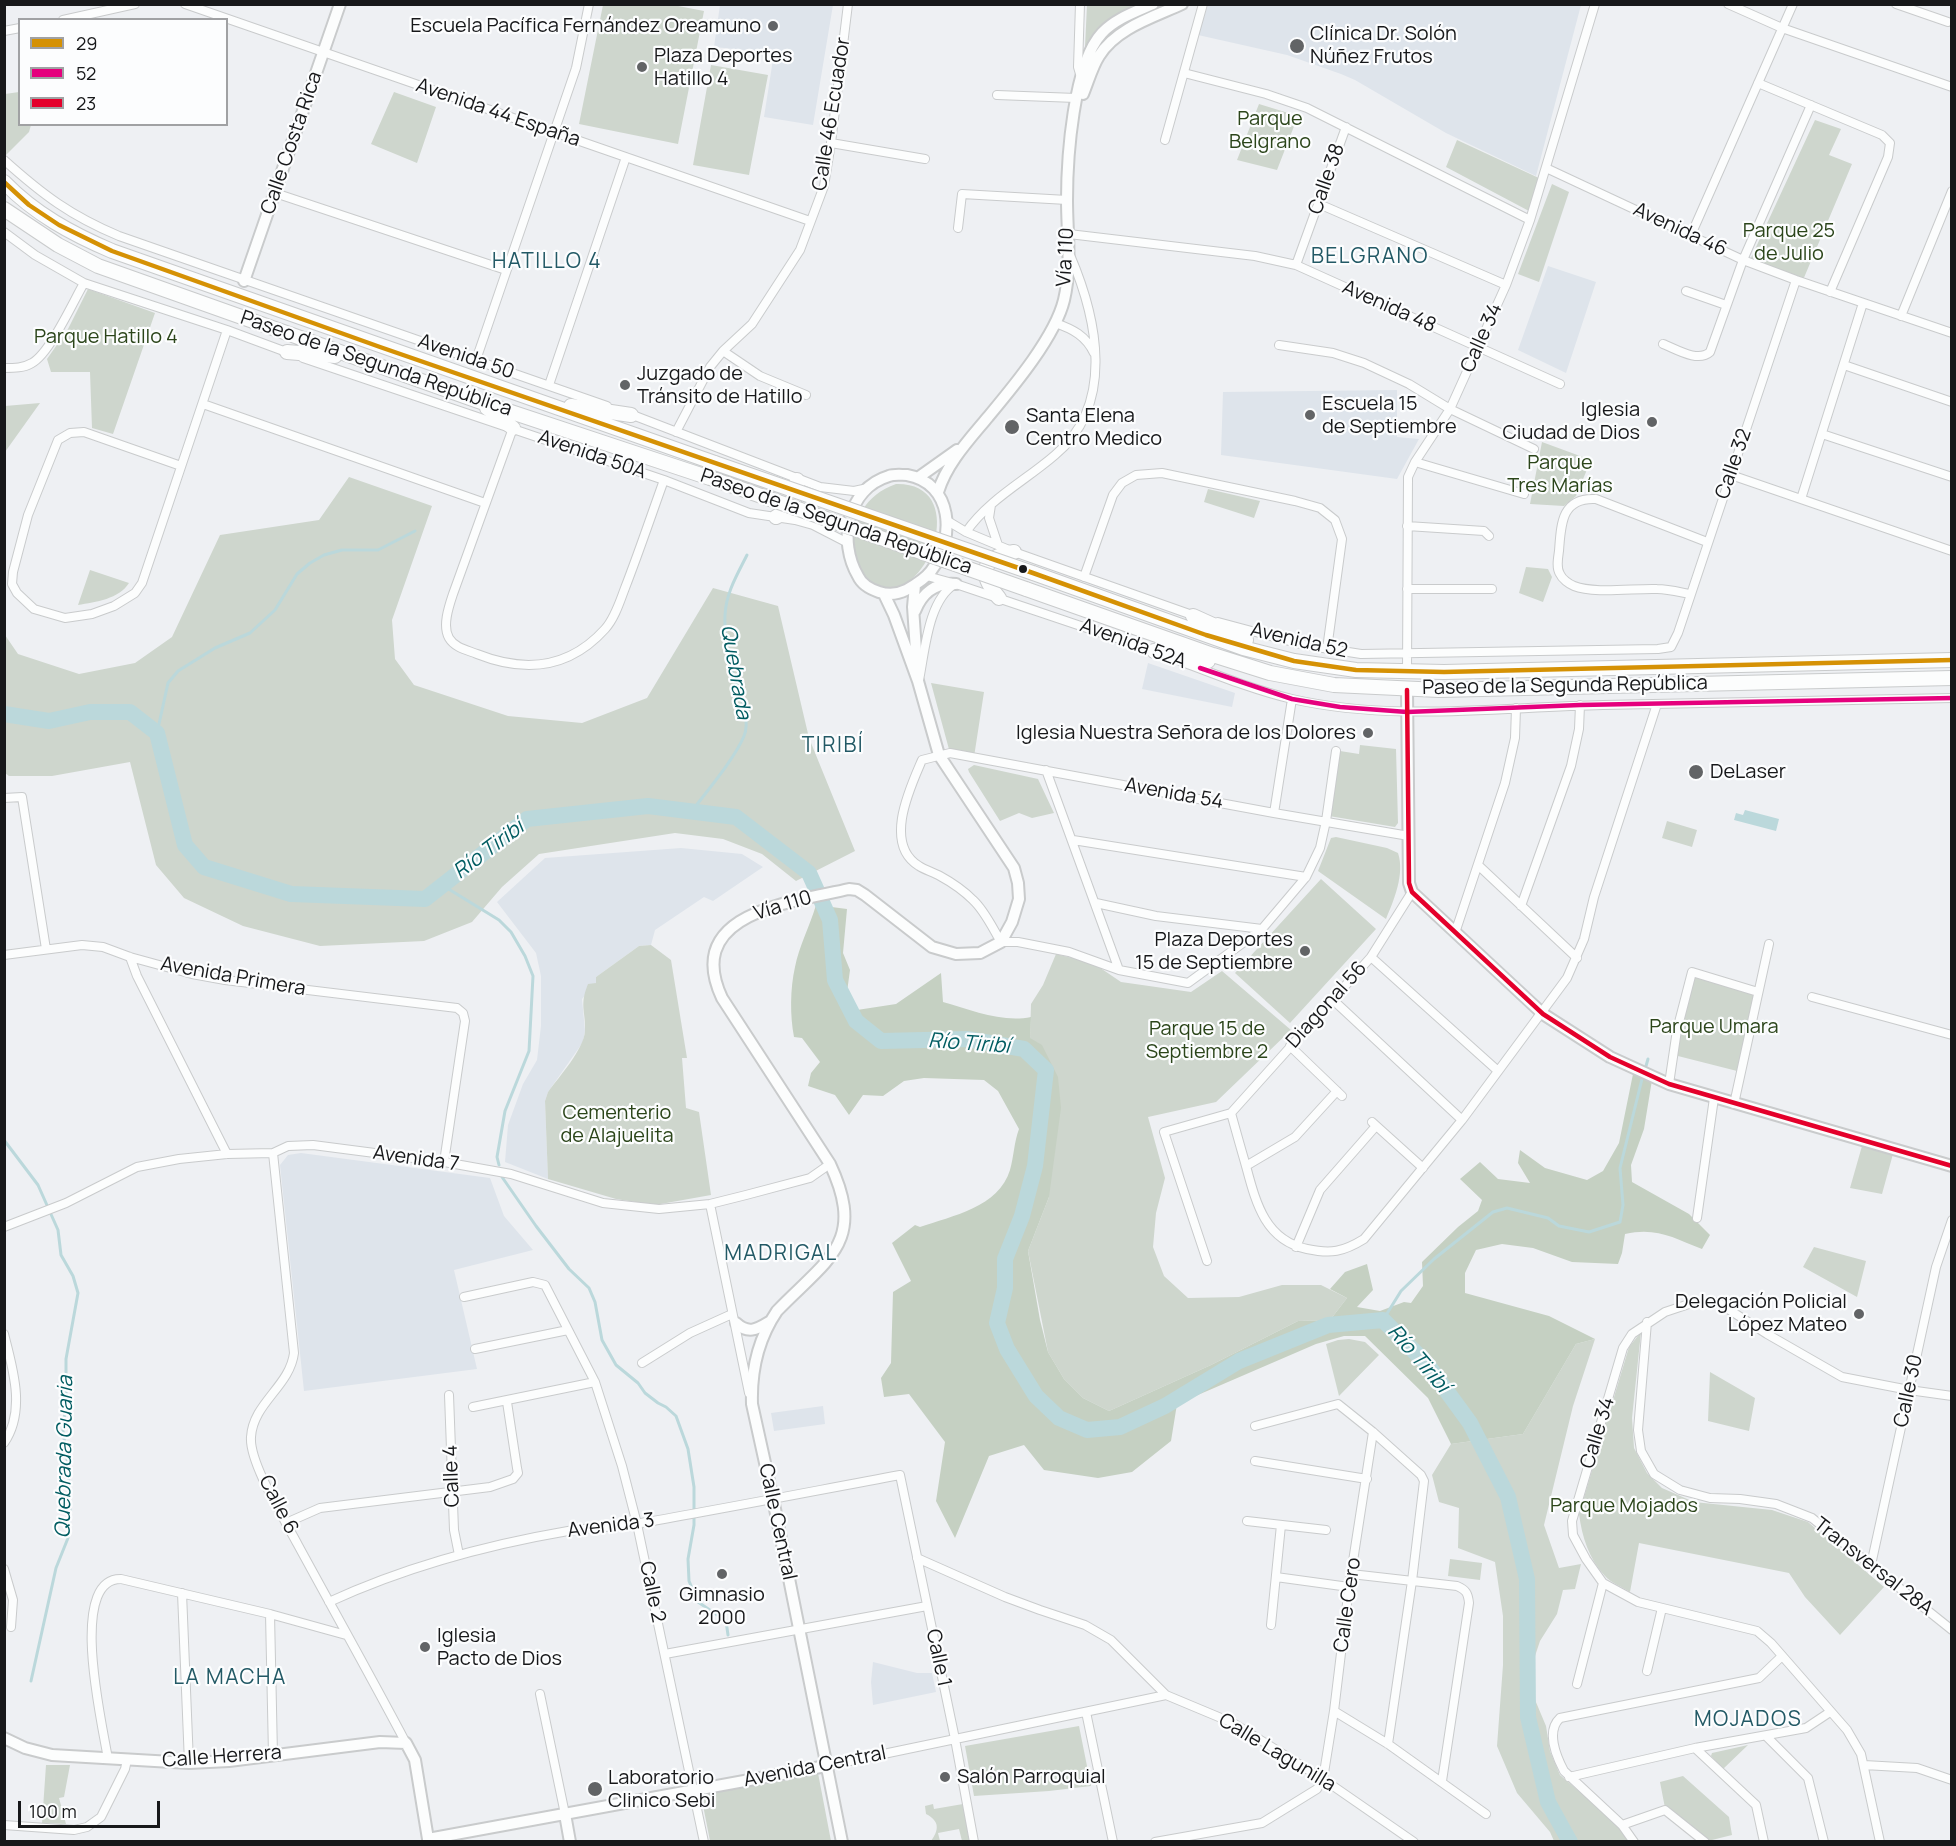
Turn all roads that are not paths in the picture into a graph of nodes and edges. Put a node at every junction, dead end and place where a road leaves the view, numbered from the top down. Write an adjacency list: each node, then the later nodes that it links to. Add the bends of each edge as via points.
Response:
1 (135, 4): 14 (street)
2 (185, 4): 15 (street, Avenida 44 España)
3 (340, 4): 19 (main road, Calle Costa Rica)
4 (589, 4): 29 (street, via 576,68)
5 (848, 4): 31 (street, Calle 46 Ecuador)
6 (1080, 4): 21 (street)
7 (1153, 4): 21 (main road, Vía 110, via 1111,24 1100,35)
8 (1182, 4): 27 (main road, Vía 110, via 1112,40 1099,56)
9 (1203, 4): 20 (street)
10 (1594, 4): 35 (street, Calle 34)
11 (1728, 4): 18 (street)
12 (1793, 4): 18 (street)
13 (1896, 4): 17 (street)
14 (72, 18)
15 (225, 18)
16 (228, 19): 19 (street, Avenida 44 España)
17 (1948, 22)
18 (1782, 28): 22 (street); 23 (street)
19 (323, 52): 29 (street, Avenida 44 España); 38 (main road, Calle Costa Rica)
20 (1184, 73): 28 (street, via 1297,105); 30 (street)
21 (1081, 77): 25 (main road, Vía 110)
22 (1758, 83): 26 (street); 47 (street)
23 (1952, 87)
24 (997, 95): 25 (street)
25 (1076, 98): 27 (main road, Vía 110)
26 (1811, 105): 49 (street); 57 (street, via 1882,135 1890,143 1888,157)
27 (1074, 113): 39 (main road, Vía 110)
28 (1346, 127): 40 (street, Calle 38); 42 (street)
29 (554, 133): 32 (street, Avenida 44 España); 51 (street)
30 (1165, 140)
31 (831, 143): 33 (street); 43 (street, Calle 46 Ecuador, via 824,186)
32 (626, 157): 43 (street, Avenida 44 España); 75 (street)
33 (925, 159)
34 (4, 160): 53 (street, Avenida 50, via 65,210 119,236)
35 (1546, 168): 42 (street, Calle 34); 47 (street, Avenida 46)
36 (4, 182): 78 (highway, Paseo de la Segunda República, via 59,225 112,251)
37 (1952, 190): 60 (street)
38 (275, 193): 51 (street); 53 (main road, Calle Costa Rica)
39 (1067, 200): 44 (street, via 962,194); 46 (main road, Vía 110)
40 (1319, 204): 50 (street, Calle 38); 55 (street)
41 (4, 209): 69 (highway, Paseo de la Segunda República, via 98,266)
42 (1530, 220): 55 (street, Calle 34)
43 (810, 221): 67 (street, Calle 46 Ecuador, via 800,250 752,324)
44 (957, 228)
45 (4, 232): 54 (street, Avenida 50A)
46 (1069, 234): 48 (main road, Vía 110); 50 (street, Avenida 48, via 1255,256)
47 (1691, 235): 49 (street, Avenida 46)
48 (1070, 254): 61 (main road, Vía 110, via 1063,302); 70 (street, via 1089,305)
49 (1743, 260): 52 (street, Avenida 46); 59 (street)
50 (1296, 265): 66 (street, Avenida 48)
51 (506, 270): 71 (street)
52 (1796, 280): 57 (street, Avenida 46); 90 (street, Calle 32)
53 (244, 281): 71 (street, Avenida 50)
54 (84, 283): 62 (street, Avenida 50A); 73 (street, via 45,351 33,363 16,369)
55 (1506, 285): 66 (street, Calle 34)
56 (1686, 291): 59 (street)
57 (1830, 292): 58 (street, Avenida 46)
58 (1863, 303): 60 (street, Avenida 46); 72 (street)
59 (1726, 305): 64 (street, via 1710,352 1703,357)
60 (1901, 316): 63 (street, Avenida 46)
61 (1055, 323): 70 (street, via 1080,334); 86 (main road, Vía 110, via 1025,369)
62 (227, 330): 68 (street, Avenida 50A); 80 (street)
63 (1952, 333)
64 (1663, 344)
65 (1279, 345): 81 (street, via 1333,353 1364,363)
66 (1478, 347): 74 (street, Avenida 48); 81 (street, Calle 34)
67 (723, 351): 76 (street, via 760,376); 84 (street, Calle 46 Ecuador, via 710,366)
68 (286, 352): 69 (highway); 83 (street, Avenida 50A)
69 (352, 357): 77 (highway, Paseo de la Segunda República)
70 (1096, 357): 99 (street, via 1090,400 1069,441)
71 (476, 360): 75 (street, Avenida 50)
72 (1844, 365): 79 (street); 85 (street)
73 (4, 368)
74 (1560, 384)
75 (549, 385): 82 (street, Avenida 50)
76 (806, 395)
77 (478, 401): 83 (highway); 129 (highway, Paseo de la Segunda República, bridge)
78 (538, 402): 82 (highway); 127 (highway, Paseo de la Segunda República, bridge, via 1206,635)
79 (1952, 402)
80 (203, 404): 89 (street); 100 (street)
81 (1450, 409): 87 (street); 88 (street, Calle 34)
82 (631, 415): 84 (street, Avenida 50)
83 (513, 428): 93 (street, Avenida 50A); 100 (street)
84 (676, 432): 94 (street, Avenida 50)
85 (1822, 434): 92 (street); 98 (street)
86 (966, 442): 91 (main road, Vía 110); 96 (main road, Vía 110, via 946,471)
87 (1534, 449)
88 (1415, 462): 97 (street); 103 (street, Calle 34, via 1408,479)
89 (181, 466): 89 (street, via 142,583 135,593 92,614 65,618 34,609 17,593 12,584 13,572 22,534 58,440 70,433 84,432)
90 (1731, 475): 98 (street); 107 (street, Calle 32)
91 (919, 477): 95 (main road, via 890,476); 96 (main road)
92 (1952, 477)
93 (664, 480): 100 (street, via 638,556 607,627 580,652 561,660 520,666 496,662 457,646 446,629 449,607); 101 (street, Avenida 50A, via 749,513)
94 (797, 480): 95 (street, Avenida 50, via 837,490); 101 (highway, via 794,503)
95 (869, 488): 106 (main road, via 850,517)
96 (938, 492): 102 (main road)
97 (1524, 494)
98 (1801, 499): 109 (street)
99 (993, 501): 104 (street); 108 (street, via 988,518)
100 (485, 503)
101 (776, 517): 106 (street, Avenida 50A, via 813,525)
102 (946, 520): 104 (street, Avenida 52); 111 (main road, via 942,552)
103 (1407, 526): 105 (street, via 1484,531); 115 (street, Calle 34)
104 (966, 532): 108 (street, Avenida 52)
105 (1489, 536)
106 (846, 542): 117 (main road, via 851,565 860,580)
107 (1707, 542): 118 (street, Calle 32); 118 (street, via 1590,499 1576,503 1561,521 1558,568 1563,579 1572,585)
108 (998, 545): 110 (street, Avenida 52)
109 (1952, 551)
110 (1014, 552): 112 (street, Avenida 52); 119 (highway, via 996,556 985,568 988,585)
111 (927, 576): 113 (street, Avenida 52A); 114 (main road)
112 (1084, 577): 120 (street, Avenida 52); 123 (street, via 1113,495 1128,478 1162,472 1294,501 1326,511 1339,527 1343,545)
113 (956, 584): 119 (street, Avenida 52A); 121 (main road, via 938,585 927,591 919,600); 131 (street, via 947,589 936,606)
114 (915, 585): 117 (main road, via 899,593); 121 (main road)
115 (1407, 589): 116 (street); 125 (street, Calle 34)
116 (1492, 589)
117 (884, 594): 131 (main road)
118 (1689, 594): 122 (street, Calle 32)
119 (999, 598): 124 (street, Avenida 52A)
120 (1193, 616): 123 (street, Avenida 52); 127 (highway)
121 (914, 623): 131 (main road)
122 (1671, 646): 125 (street, Avenida 52)
123 (1327, 649): 125 (street, Avenida 52)
124 (1154, 651): 129 (highway); 134 (street, Avenida 52A)
125 (1407, 655): 128 (street, Calle 34)
126 (1952, 660): 128 (highway, Paseo de la Segunda República)
127 (1294, 662): 128 (highway, Paseo de la Segunda República)
128 (1407, 672)
129 (1270, 673): 132 (highway, Paseo de la Segunda República, via 1334,685)
130 (1952, 678): 132 (highway, Paseo de la Segunda República)
131 (918, 681): 140 (main road)
132 (1407, 690): 138 (main road)
133 (1952, 698): 135 (street, Avenida 52A)
134 (1292, 699): 138 (street, Avenida 52A); 143 (street)
135 (1657, 704): 136 (street, Avenida 52A); 160 (street)
136 (1580, 705): 137 (street, Avenida 52A); 151 (street, via 1580,729 1571,766)
137 (1516, 708): 138 (street, Avenida 52A); 147 (street, via 1515,738 1505,783)
138 (1407, 712): 145 (main road)
139 (1336, 750): 144 (street)
140 (939, 755): 141 (street, Avenida 54, via 950,753); 154 (main road, via 1014,868 1019,899); 154 (street, via 922,760 911,785 903,808 903,847 911,861 974,901)
141 (1046, 770): 143 (street, Avenida 54); 146 (street)
142 (4, 798): 156 (street, via 22,797)
143 (1274, 813): 144 (street, Avenida 54)
144 (1326, 821): 145 (street, Avenida 54); 148 (street, via 1320,848)
145 (1409, 836): 149 (main road)
146 (1073, 840): 148 (street); 150 (street)
147 (1478, 866): 151 (street); 153 (street)
148 (1306, 877): 152 (street)
149 (1412, 892): 153 (main road); 159 (street, Diagonal 56)
150 (1096, 903): 152 (street, via 1156,916); 161 (street)
151 (1521, 906): 160 (street)
152 (1262, 929): 161 (street, via 1188,983)
153 (1455, 933): 165 (main road)
154 (1001, 942): 161 (street, via 1069,952); 177 (main road, Vía 110, via 980,953 956,954 932,946 857,890 790,900 763,909 736,923 719,942 712,968 722,998)
155 (1769, 944): 162 (street)
156 (46, 949): 157 (street, Avenida Primera); 158 (street, Avenida Primera, via 82,945 103,947)
157 (4, 955)
158 (130, 957): 175 (street, via 136,976); 176 (street, Avenida Primera, via 225,980 457,1008 465,1021)
159 (1371, 957): 164 (street, Diagonal 56); 168 (street)
160 (1577, 958): 165 (street)
161 (1119, 970)
162 (1758, 992): 169 (street, via 1692,972 1677,1030); 171 (street)
163 (1812, 997): 166 (street)
164 (1332, 999): 167 (street, Diagonal 56); 173 (street)
165 (1543, 1014): 168 (street); 169 (main road, via 1610,1057)
166 (1952, 1035)
167 (1290, 1046): 172 (street, Diagonal 56); 178 (street, via 1340,1093 1295,1137)
168 (1498, 1071): 173 (street)
169 (1669, 1084): 170 (main road)
170 (1714, 1098): 171 (main road); 182 (street)
171 (1734, 1104): 179 (main road)
172 (1231, 1113): 178 (street); 186 (street, via 1164,1132)
173 (1462, 1120): 180 (street)
174 (273, 1153): 175 (street, Avenida 7); 176 (street, Avenida 7, via 288,1146 313,1146); 211 (street, Calle 6, via 294,1353 287,1374 255,1418 251,1442 256,1462)
175 (227, 1154): 184 (street, Avenida 7, via 137,1167 66,1203)
176 (444, 1162): 181 (street, Avenida 7, via 511,1174 603,1203 658,1209)
177 (830, 1164): 181 (street, Avenida 7, via 810,1178); 189 (main road, Vía 110, via 844,1203 843,1236 828,1260)
178 (1246, 1166): 185 (street, via 1261,1215)
179 (1952, 1166)
180 (1423, 1168): 185 (street, via 1364,1239 1346,1250 1324,1253); 185 (street, via 1374,1124 1320,1190)
181 (710, 1204): 188 (street, Calle Central)
182 (1697, 1218)
183 (1952, 1220): 196 (street, Calle 30, via 1936,1267)
184 (4, 1227)
185 (1296, 1247)
186 (1207, 1261)
187 (464, 1297): 191 (street, Calle 2, via 533,1282 545,1285)
188 (734, 1319): 189 (main road, via 742,1329 752,1331); 194 (street, via 690,1333); 200 (street, Calle Central)
189 (770, 1322): 200 (main road, Vía 110, via 754,1367)
190 (1647, 1322): 196 (street, Calle 34, via 1695,1302 1717,1302 1842,1377); 217 (street, Transversal 28A, via 1638,1430 1641,1451 1654,1474 1680,1490 1710,1498 1776,1504 1812,1518); 222 (street, Calle 34, via 1623,1348 1572,1521 1573,1535)
191 (568, 1330): 193 (street); 195 (street, Calle 2)
192 (4, 1334): 204 (street, via 16,1396 14,1425)
193 (475, 1349)
194 (642, 1363)
195 (595, 1382): 199 (street); 212 (street, Calle 2)
196 (1908, 1390): 198 (street, Calle 34); 217 (street, Calle 30)
197 (449, 1395): 208 (street, Calle 4)
198 (1952, 1396)
199 (507, 1402): 201 (street); 208 (street, via 518,1473 513,1479 490,1487)
200 (752, 1404): 209 (main road, Calle Central)
201 (473, 1407)
202 (1255, 1426): 203 (street, via 1333,1404 1342,1406)
203 (1373, 1432): 207 (street, Calle Cero); 221 (street, via 1421,1475 1425,1486)
204 (4, 1443)
205 (1255, 1461): 207 (street)
206 (900, 1475): 209 (street, Avenida 3); 216 (street, Calle 1)
207 (1367, 1479): 219 (street, Calle Cero)
208 (453, 1492): 211 (street, via 320,1508); 215 (street, Calle 4)
209 (773, 1499): 212 (street, Avenida 3); 232 (main road, Calle Central)
210 (1247, 1521): 213 (street)
211 (286, 1523): 225 (street, Calle 6)
212 (637, 1524): 215 (street, Avenida 3, via 572,1530); 234 (street, Calle 2)
213 (1281, 1525): 214 (street); 220 (street)
214 (1326, 1530)
215 (459, 1555): 225 (street, Avenida 3, via 368,1584)
216 (917, 1558): 226 (street, Calle 1); 239 (street, Calle Lagunilla, via 1005,1597 1085,1625 1111,1640)
217 (1871, 1564): 231 (street, Transversal 28A)
218 (4, 1569): 230 (street, via 13,1600)
219 (1351, 1574): 221 (street); 223 (street, Calle Cero)
220 (1276, 1577): 223 (street); 229 (street)
221 (1412, 1581): 247 (street); 258 (street, via 1457,1586 1468,1594)
222 (1603, 1583): 227 (street, via 1638,1602); 237 (street)
223 (1349, 1587): 240 (street, Calle Cero)
224 (182, 1593): 228 (street); 250 (street, via 121,1579 109,1581 93,1605 90,1643); 252 (street)
225 (329, 1602): 233 (street, Calle 6)
226 (927, 1606): 232 (street); 245 (street, Calle 1)
227 (1662, 1608): 235 (street, via 1757,1631); 236 (street)
228 (270, 1614): 233 (street); 249 (street)
229 (1271, 1624)
230 (10, 1627)
231 (1952, 1630)
232 (799, 1631): 234 (street); 254 (main road, Calle Central)
233 (346, 1635): 246 (street, Calle 6)
234 (665, 1654): 259 (street, Calle 2)
235 (1780, 1657): 242 (street); 255 (street, via 1759,1678 1560,1718 1553,1731 1554,1745)
236 (1647, 1671)
237 (1577, 1684)
238 (540, 1694): 260 (street)
239 (1166, 1695): 241 (street, Avenida Central); 256 (street, Calle Lagunilla, via 1233,1723)
240 (1334, 1711): 247 (street); 256 (street, Calle Cero)
241 (1086, 1712): 245 (street, Avenida Central); 269 (street)
242 (1830, 1712): 243 (street, via 1806,1728); 253 (street, via 1846,1730)
243 (1767, 1737): 248 (street); 275 (street, via 1808,1778)
244 (4, 1738): 250 (main road, Calle Herrera, via 52,1755)
245 (956, 1739): 254 (street, Avenida Central); 268 (street, Calle 1)
246 (406, 1743): 249 (main road, Calle Herrera, via 380,1742); 264 (main road, Calle 6, via 414,1760)
247 (1388, 1744): 258 (street)
248 (1695, 1748): 255 (street); 274 (street, via 1756,1805)
249 (273, 1755): 252 (main road, Calle Herrera)
250 (108, 1759): 251 (main road, Calle Herrera)
251 (127, 1760): 252 (main road, Calle Herrera); 262 (street, via 101,1817 87,1827 74,1830)
252 (189, 1763)
253 (1864, 1765): 257 (street, via 1917,1768); 276 (street)
254 (826, 1766): 259 (main road, Avenida Central); 267 (main road, Calle Central)
255 (1569, 1778): 263 (street)
256 (1323, 1779): 270 (street, via 1317,1789 1262,1823); 271 (street, Calle Lagunilla)
257 (1952, 1780)
258 (1442, 1781): 261 (street)
259 (694, 1791): 260 (main road, Avenida Central); 266 (street, Calle 2)
260 (565, 1814): 264 (main road, Avenida Central); 265 (main road)
261 (1486, 1814)
262 (4, 1825)
263 (1622, 1825): 272 (street); 273 (street, via 1665,1810)
264 (428, 1840)
265 (570, 1842)
266 (704, 1842)
267 (842, 1842)
268 (974, 1842)
269 (1113, 1842)
270 (1155, 1842)
271 (1414, 1842)
272 (1634, 1842)
273 (1705, 1842)
274 (1764, 1842)
275 (1824, 1842)
276 (1880, 1842)

